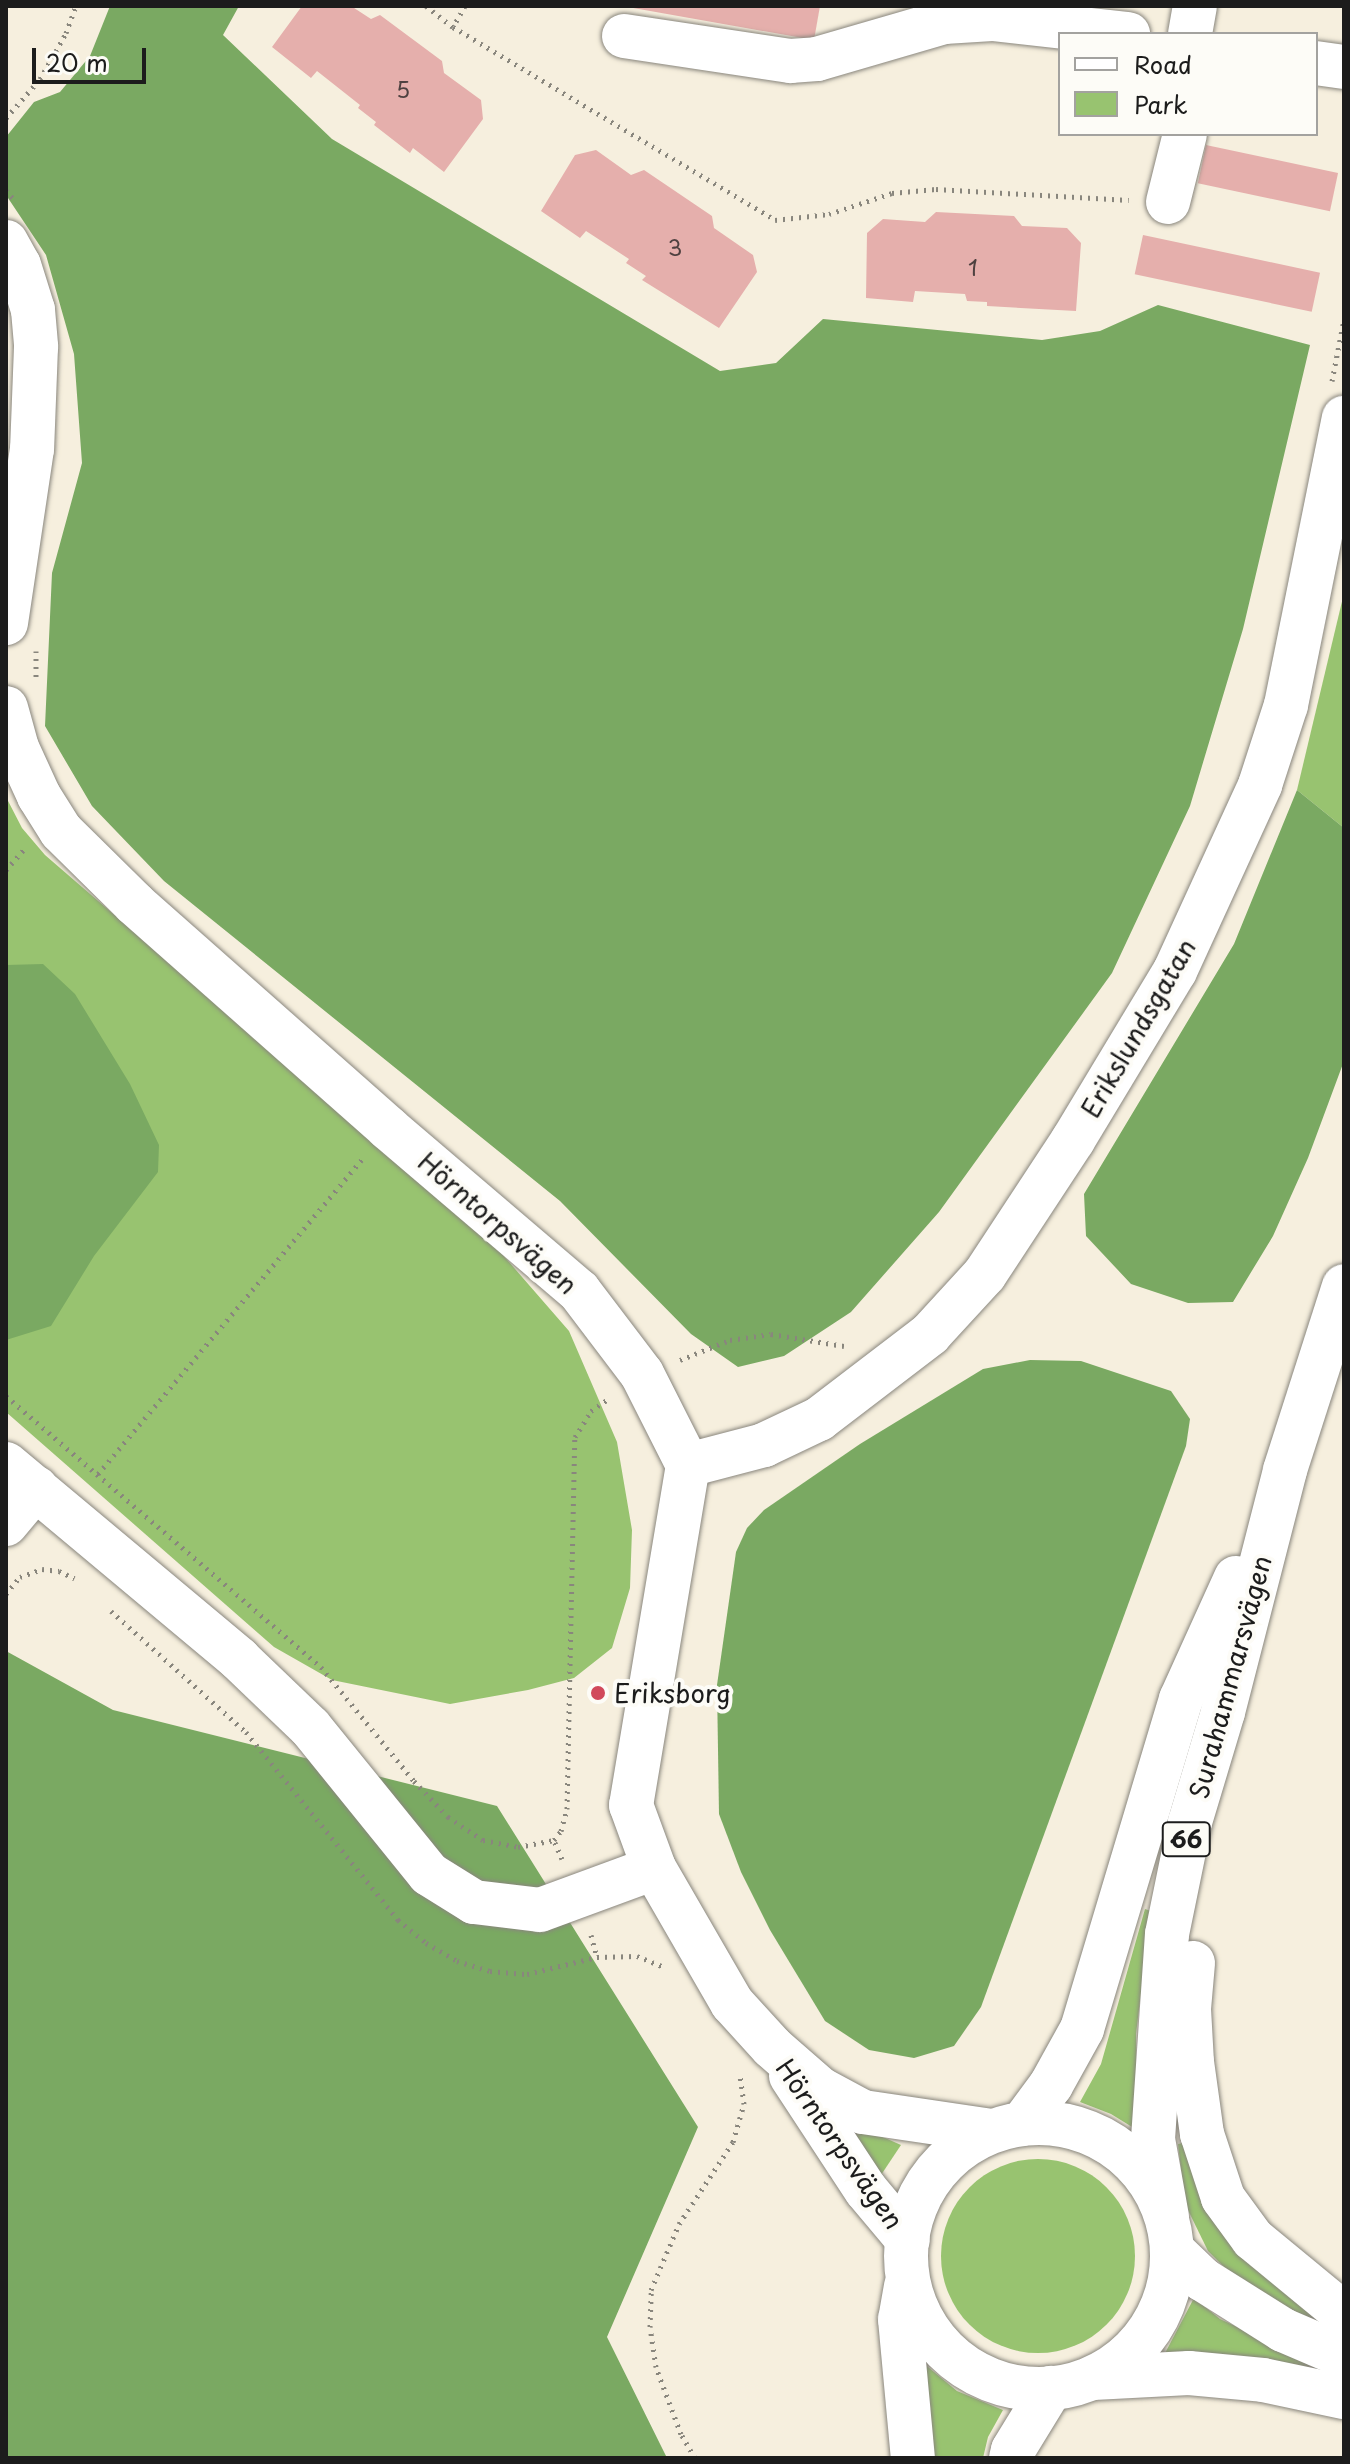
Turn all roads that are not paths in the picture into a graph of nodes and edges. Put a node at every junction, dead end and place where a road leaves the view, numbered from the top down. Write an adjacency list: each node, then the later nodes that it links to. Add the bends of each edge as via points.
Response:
1 (1195, 6): 3 (street)
2 (1110, 32): 4 (street, via 992,19 944,22 817,59 790,61)
3 (1190, 32)
4 (624, 36)
5 (1318, 63): 6 (street)
6 (1344, 67)
7 (1184, 136): 8 (street)
8 (1168, 202)
9 (13, 225): 11 (street, via 36,347)
10 (1337, 405): 15 (street, Erikslundsgatan, via 1286,705 1260,785 1175,971 1073,1140 985,1274 930,1334 819,1419 764,1445)
11 (21, 633)
12 (21, 696): 13 (street, Hörntorpsvägen)
13 (6, 716): 15 (street, Hörntorpsvägen, via 39,796 61,831 135,904 579,1291 645,1381)
14 (1344, 1286): 16 (street, Surahammarsvägen / 66)
15 (688, 1465): 19 (street, Hörntorpsvägen, via 631,1805)
16 (1285, 1470): 21 (street, Surahammarsvägen / 66, via 1181,1699 1082,2029 1051,2085); 22 (street, Surahammarsvägen / 66, via 1190,1822 1167,1934 1153,2139); 24 (street, via 1248,1675 1207,1833 1189,2009 1191,2049 1202,2134 1223,2198 1253,2239)
17 (21, 1476): 18 (street); 19 (street, via 239,1659 300,1718 429,1874 474,1902 540,1910)
18 (6, 1524)
19 (654, 1868): 20 (street, Hörntorpsvägen)
20 (755, 2058): 21 (street, Hörntorpsvägen, via 863,2112); 23 (street, Hörntorpsvägen, via 866,2190)
21 (1007, 2128): 22 (street, via 1049,2122 1078,2128 1116,2146 1149,2181); 23 (street, 66, via 950,2156 937,2171 915,2207)
22 (1170, 2234): 25 (street, via 1202,2279 1283,2330); 26 (street, 66, via 1171,2279 1164,2304 1145,2336)
23 (908, 2258): 27 (street, 66, via 916,2305 951,2356 973,2373 1004,2384); 29 (street, 66, via 900,2319)
24 (1344, 2314)
25 (1344, 2356)
26 (1093, 2378): 27 (street, 66); 28 (street, via 1189,2373 1263,2380)
27 (1051, 2388): 30 (street)
28 (1344, 2397)
29 (913, 2458)
30 (1011, 2458)

